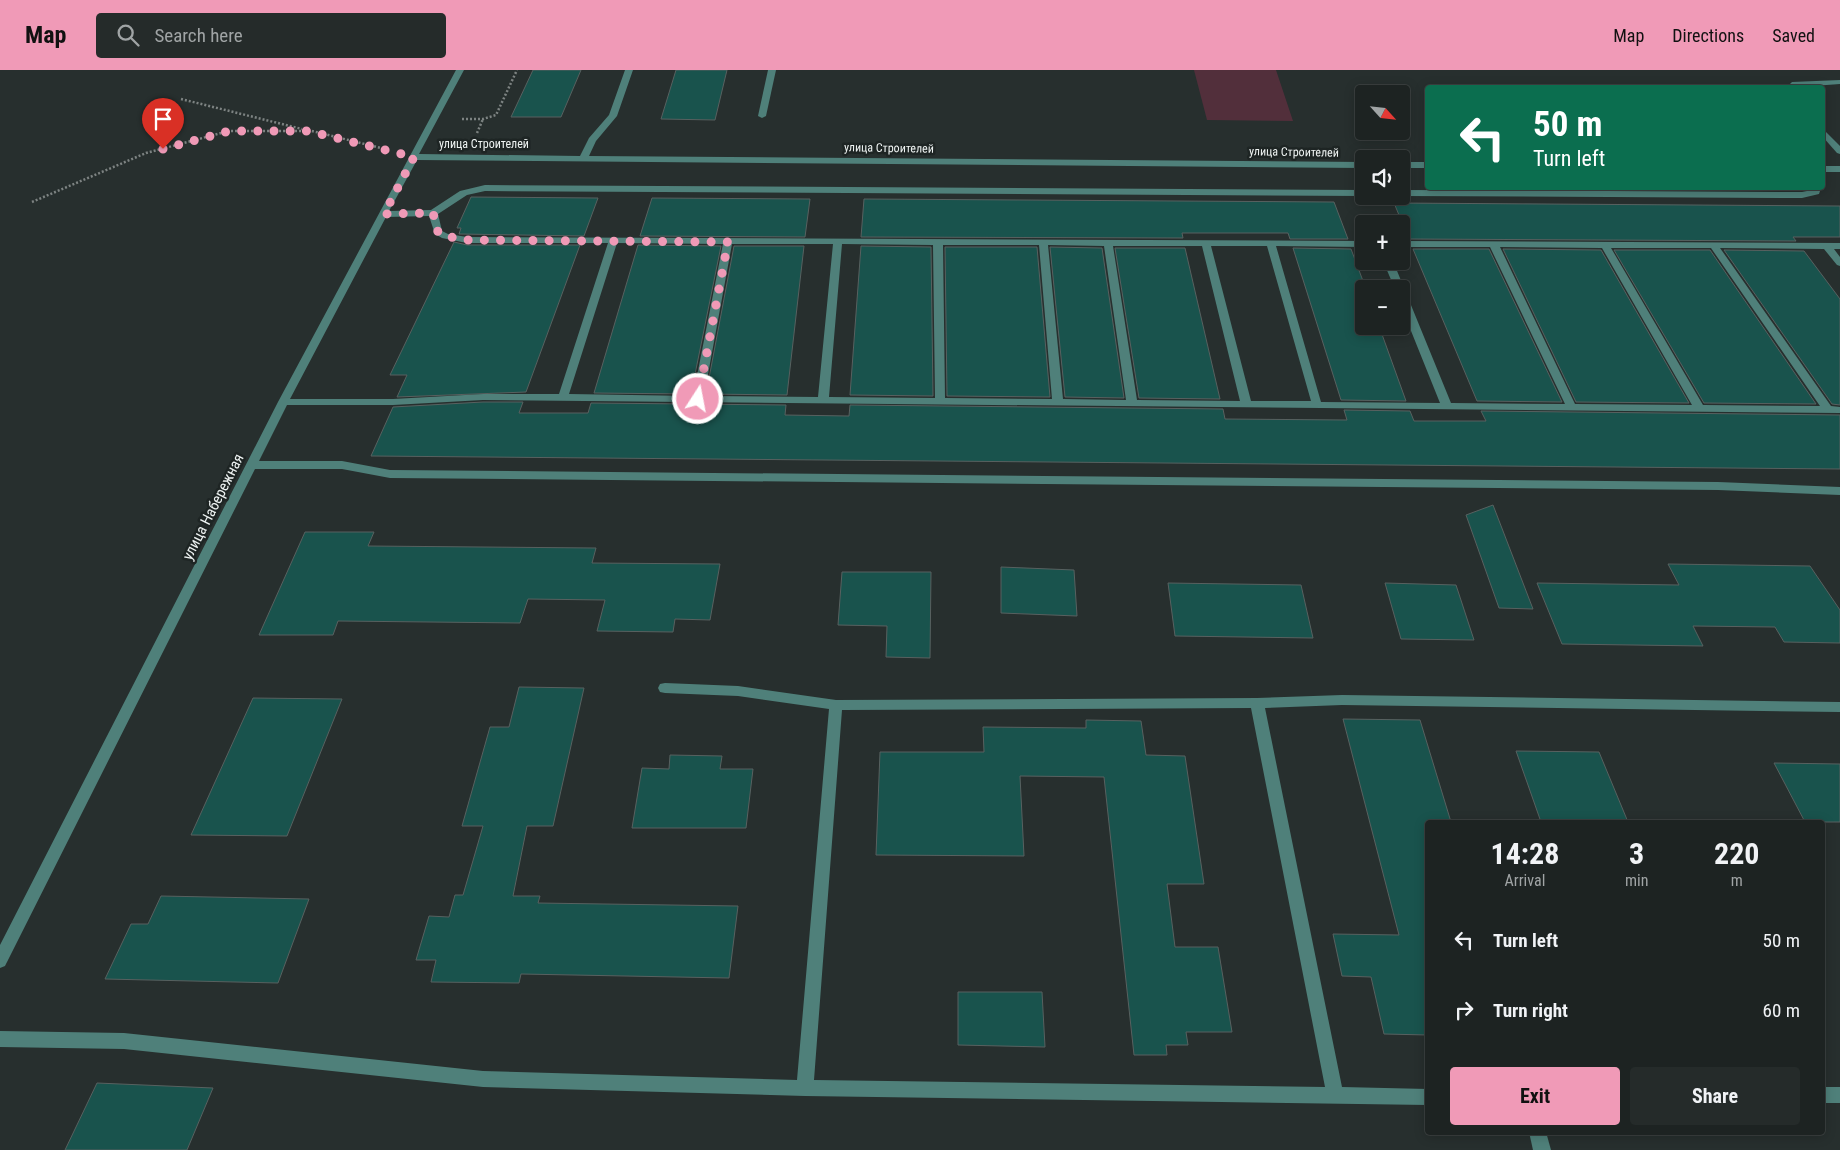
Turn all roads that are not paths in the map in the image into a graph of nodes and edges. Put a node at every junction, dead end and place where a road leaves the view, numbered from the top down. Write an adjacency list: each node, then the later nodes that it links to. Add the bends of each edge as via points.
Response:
1 (460, 70): 10 (street, улица Набережная)
2 (629, 70): 11 (street, via 613,116 592,140)
3 (772, 70): 6 (street)
4 (1840, 82): 5 (street)
5 (1792, 85)
6 (762, 116)
7 (1825, 132): 8 (street)
8 (1836, 141): 9 (street)
9 (1840, 151)
10 (414, 157): 11 (street, улица Строителей); 21 (street, улица Набережная)
11 (584, 157): 12 (street, улица Строителей)
12 (1355, 165)
13 (1410, 165): 14 (street)
14 (1425, 165)
15 (1825, 169): 16 (street)
16 (1840, 169)
17 (1816, 190): 19 (street, via 1802,195)
18 (1355, 193): 20 (street, via 485,188 457,195)
19 (1410, 193)
20 (433, 213): 21 (street); 22 (street, via 438,232 455,238)
21 (384, 214): 42 (street, улица Набережная)
22 (613, 241): 23 (street); 39 (street)
23 (728, 242): 24 (street); 40 (street)
24 (838, 242): 25 (street); 41 (street)
25 (938, 242): 26 (street); 43 (street)
26 (1043, 243): 27 (street); 44 (street)
27 (1108, 243): 28 (street); 45 (street)
28 (1206, 244): 29 (street); 46 (street)
29 (1271, 244): 30 (street); 47 (street)
30 (1355, 244)
31 (1410, 244): 32 (street)
32 (1494, 245): 33 (street); 49 (street)
33 (1605, 245): 34 (street); 50 (street)
34 (1714, 246): 35 (street); 51 (street)
35 (1827, 246): 36 (street); 37 (street)
36 (1840, 246)
37 (1840, 263)
38 (1410, 315): 48 (street)
39 (563, 398): 40 (street); 42 (street)
40 (698, 399): 41 (street)
41 (823, 400): 43 (street)
42 (283, 402): 53 (street, улица Набережная)
43 (940, 402): 44 (street)
44 (1058, 403): 45 (street)
45 (1132, 403): 46 (street)
46 (1246, 404): 47 (street)
47 (1317, 405): 48 (street)
48 (1447, 406): 49 (street)
49 (1572, 408): 50 (street)
50 (1700, 409): 51 (street)
51 (1828, 410): 52 (street)
52 (1840, 410)
53 (251, 465): 54 (street, via 342,465 390,474 1688,486); 59 (street, улица Набережная)
54 (1840, 491)
55 (665, 688): 57 (street, via 738,691)
56 (1257, 703): 57 (street); 58 (street, via 1342,700); 64 (street)
57 (836, 705): 61 (street)
58 (1840, 707)
59 (0, 961)
60 (0, 1040): 61 (street, via 124,1041 484,1079)
61 (805, 1088): 64 (street)
62 (1825, 1095): 63 (street)
63 (1840, 1095)
64 (1335, 1096): 65 (street)
65 (1425, 1097)
66 (1538, 1135): 67 (street)
67 (1542, 1150)

